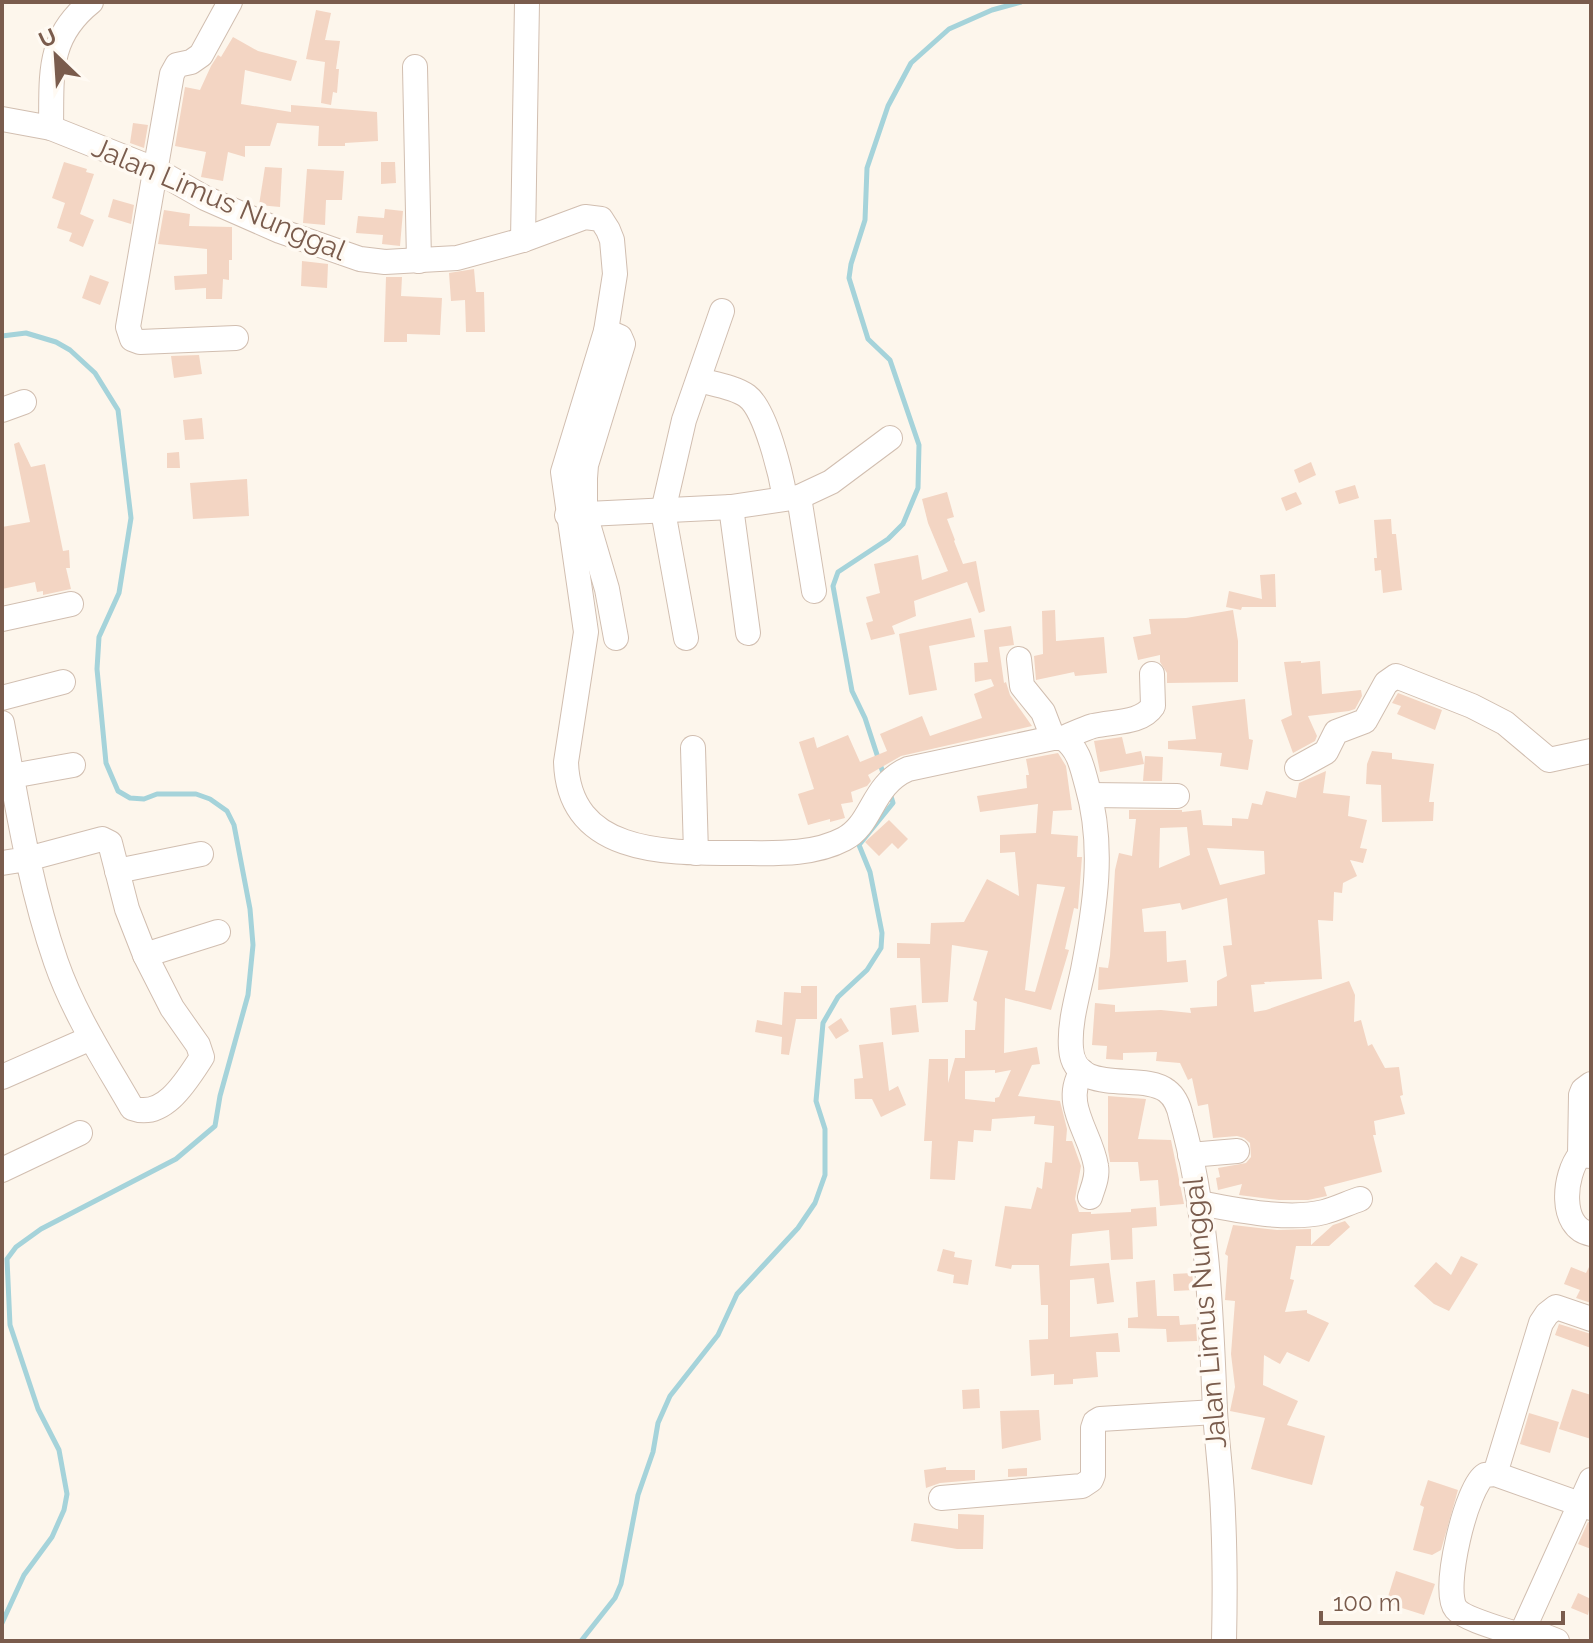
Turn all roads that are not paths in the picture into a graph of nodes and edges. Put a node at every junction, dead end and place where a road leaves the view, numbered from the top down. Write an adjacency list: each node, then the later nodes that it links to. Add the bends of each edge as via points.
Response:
1 (91, 2): 6 (street, via 71,21 56,49)
2 (230, 2): 7 (street, via 201,55 175,69)
3 (527, 2): 8 (street)
4 (415, 67): 9 (street)
5 (2, 119): 6 (street, Jalan Limus Nunggal)
6 (51, 128): 7 (street, Jalan Limus Nunggal)
7 (154, 169): 9 (street, Jalan Limus Nunggal, via 205,198 329,250 360,259); 11 (street, via 128,320 130,336 140,342)
8 (523, 240): 9 (street, Jalan Limus Nunggal, via 457,258); 17 (street, Jalan Limus Nunggal, via 585,217 604,223 612,240 615,274 606,331 563,472)
9 (419, 261)
10 (722, 311): 12 (street)
11 (236, 338)
12 (699, 380): 14 (street, via 741,393 753,403); 16 (street)
13 (890, 438): 14 (street, via 831,482)
14 (792, 498): 15 (street); 18 (street)
15 (731, 507): 16 (street); 21 (street)
16 (663, 511): 17 (street); 23 (street)
17 (576, 515): 22 (street, via 607,589); 37 (street, Jalan Limus Nunggal, via 586,632 566,762 572,795 585,816 612,838 632,846)
18 (814, 591)
19 (71, 604): 20 (street)
20 (2, 619)
21 (748, 633)
22 (616, 638)
23 (686, 638)
24 (1019, 659): 29 (street, via 1022,686)
25 (1152, 674): 29 (street, Jalan Limus Nunggal, via 1153,706 1147,713)
26 (63, 682): 27 (street)
27 (2, 698)
28 (2, 723): 34 (street)
29 (1058, 738): 35 (street, via 1077,753); 37 (street, Jalan Limus Nunggal, via 898,773 874,799 854,834 827,846 774,853)
30 (693, 748): 37 (street)
31 (1591, 751): 33 (street, via 1549,760 1505,723 1396,676 1386,683 1365,721 1336,732 1326,752)
32 (73, 765): 34 (street)
33 (1297, 768)
34 (12, 776): 39 (street)
35 (1090, 795): 36 (street); 45 (street, via 1098,856 1070,1044)
36 (1177, 796)
37 (696, 853)
38 (201, 854): 41 (street)
39 (27, 859): 40 (street); 41 (street, via 105,839); 44 (street, via 57,964)
40 (2, 863)
41 (117, 871): 43 (street)
42 (218, 932): 43 (street)
43 (145, 955): 44 (street, via 202,1057 172,1096 154,1111 143,1112 132,1108)
44 (91, 1038): 46 (street)
45 (1082, 1071): 50 (street, Jalan Limus Nunggal, via 1169,1092); 53 (street, via 1074,1097 1096,1164)
46 (3, 1074)
47 (1591, 1084): 51 (street, via 1581,1095)
48 (80, 1133): 52 (street)
49 (1237, 1151): 50 (street)
50 (1190, 1155): 55 (street, Jalan Limus Nunggal)
51 (1586, 1156): 56 (street, via 1574,1164 1567,1207 1571,1222)
52 (2, 1170)
53 (1090, 1197)
54 (1360, 1199): 55 (street, via 1311,1214)
55 (1199, 1203): 58 (street, Jalan Limus Nunggal)
56 (1591, 1234)
57 (1591, 1319): 59 (street, via 1556,1307 1541,1323)
58 (1215, 1412): 61 (street, via 1100,1419 1093,1428 1093,1475 1082,1486); 64 (street, Jalan Limus Nunggal)
59 (1495, 1474): 62 (street); 63 (street, via 1476,1484 1454,1556 1452,1600 1466,1615)
60 (1591, 1480): 62 (street)
61 (941, 1498)
62 (1586, 1507): 63 (street)
63 (1519, 1635): 65 (street)
64 (1224, 1641)
65 (1557, 1641)

